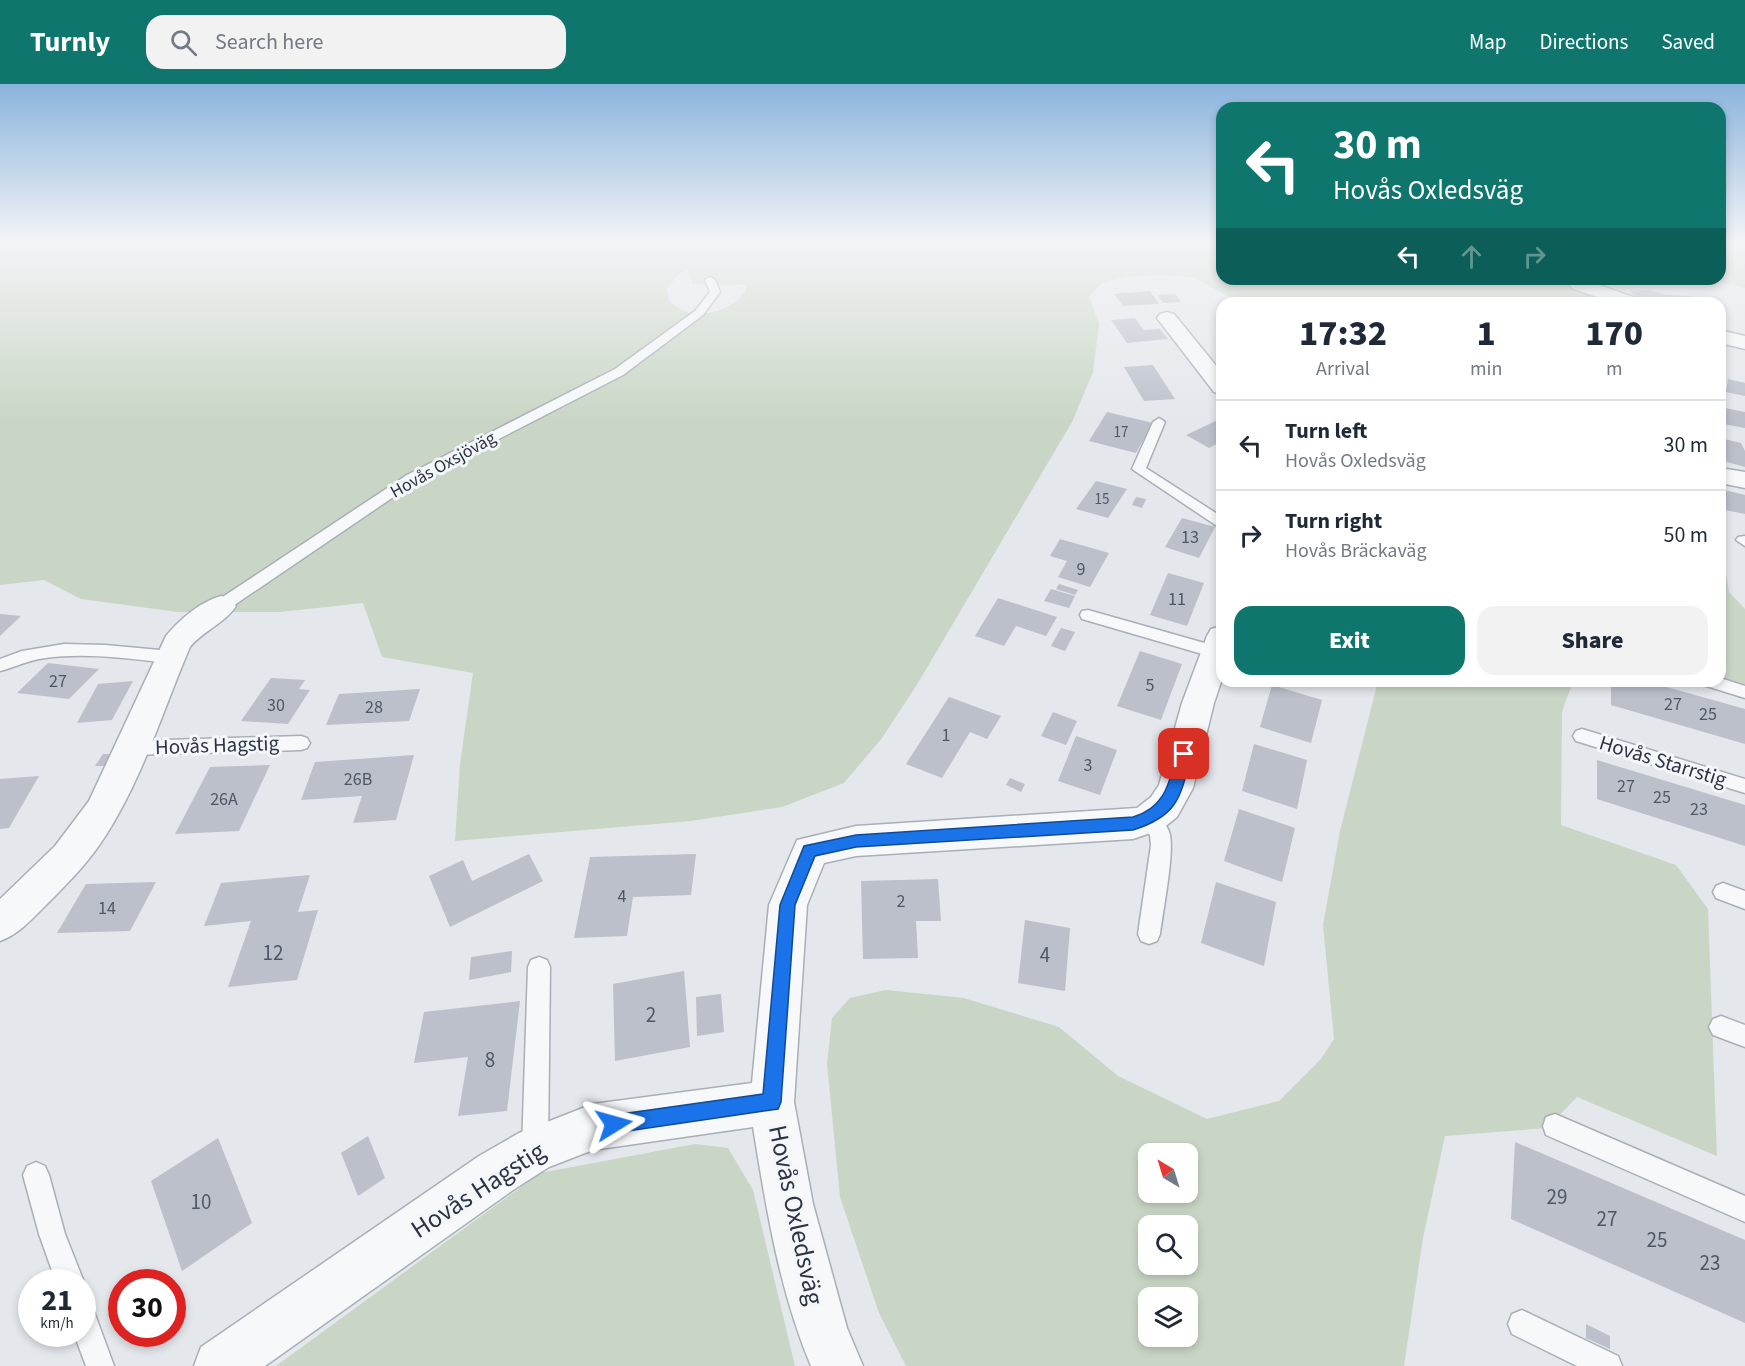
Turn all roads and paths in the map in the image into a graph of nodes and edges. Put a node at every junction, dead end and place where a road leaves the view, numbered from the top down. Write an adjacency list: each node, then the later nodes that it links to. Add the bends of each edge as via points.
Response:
1 (708, 302): 10 (lane, Hovås Oxsjöväg, via 699,313 619,372 412,478)
2 (1167, 318): 5 (street)
3 (1726, 338): 4 (street)
4 (1745, 343)
5 (1216, 379)
6 (1159, 422): 9 (lane, via 1139,468)
7 (1726, 476): 8 (street)
8 (1745, 480)
9 (1216, 519)
10 (221, 606): 14 (street, Hovås Oxsjöväg, via 187,631)
11 (1088, 615): 12 (lane)
12 (1216, 643)
13 (1216, 655): 22 (street, via 1198,703 1176,788 1164,807)
14 (171, 657): 15 (lane, via 63,648 23,655); 20 (street, Hovås Hagstig)
15 (0, 665)
16 (1726, 686): 17 (lane)
17 (1745, 692)
18 (1582, 736): 21 (lane, Hovås Starrstig)
19 (301, 742): 20 (lane, Hovås Hagstig)
20 (133, 748): 25 (street, Hovås Hagstig, via 85,836)
21 (1745, 786)
22 (1149, 819): 26 (lane, via 1160,833 1161,845); 30 (street, Hovås Oxledsväg, via 1133,824 856,841 810,850 788,905)
23 (1723, 892): 24 (lane)
24 (1745, 900)
25 (0, 924)
26 (1149, 934)
27 (539, 967): 32 (lane)
28 (1721, 1027): 29 (lane)
29 (1745, 1036)
30 (772, 1102): 32 (street, Hovås Hagstig, via 594,1127); 40 (street, Hovås Oxledsväg, via 789,1204 822,1331)
31 (1556, 1126): 34 (lane)
32 (535, 1149): 39 (street, Hovås Hagstig)
33 (36, 1175): 35 (lane)
34 (1745, 1209)
35 (65, 1269)
36 (1522, 1324): 41 (lane)
37 (93, 1347): 38 (lane)
38 (100, 1366)
39 (220, 1366)
40 (837, 1366)
41 (1608, 1366)

